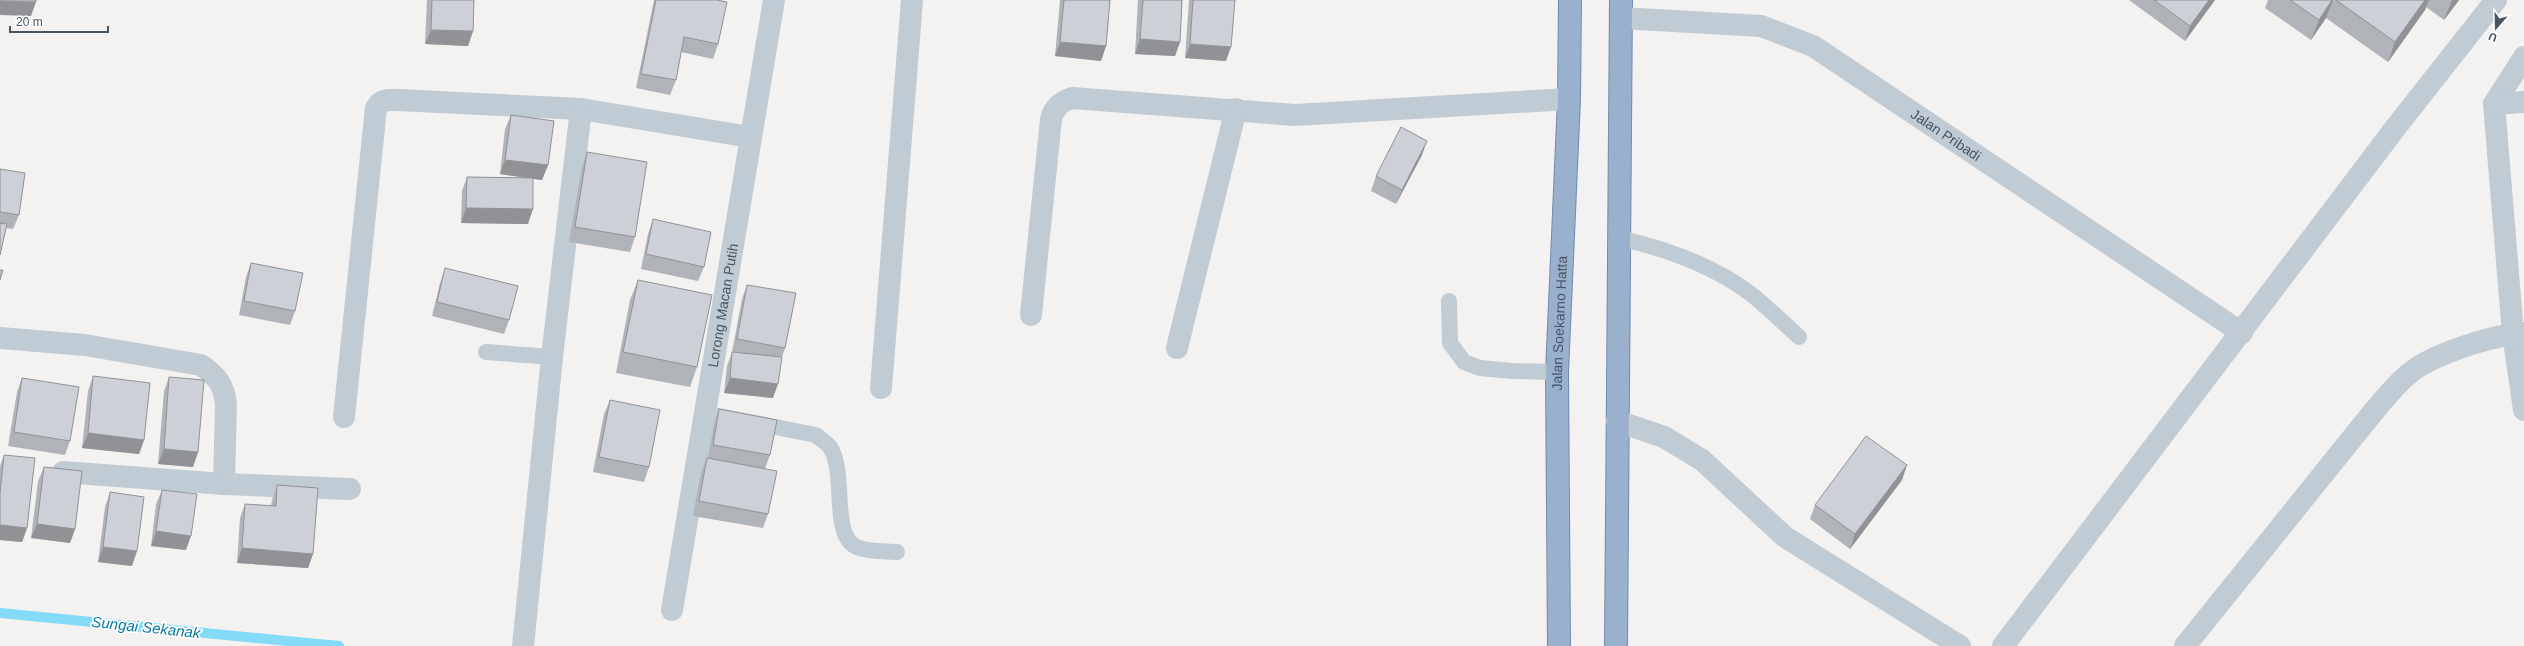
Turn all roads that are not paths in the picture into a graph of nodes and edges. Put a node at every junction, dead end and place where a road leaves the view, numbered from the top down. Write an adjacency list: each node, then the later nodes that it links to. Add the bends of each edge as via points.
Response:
1 (774, 0): 12 (street, Lorong Macan Putih)
2 (912, 0): 24 (street)
3 (1570, 0): 7 (highway, Jalan Soekarno Hatta)
4 (2496, 0): 16 (street, via 2396,127)
5 (1621, 9): 13 (highway); 16 (street, Jalan Pribadi, via 1762,26 1813,46)
6 (2524, 57): 9 (street)
7 (1569, 99): 11 (street, via 1295,115); 23 (highway, Jalan Soekarno Hatta)
8 (2524, 102): 9 (street)
9 (2494, 104): 17 (street)
10 (582, 109): 12 (street); 22 (street); 27 (street, via 398,100 384,100 378,104)
11 (1236, 109): 15 (street, via 1072,98 1057,106 1051,119); 20 (street)
12 (750, 136): 26 (street, Lorong Macan Putih)
13 (1619, 238): 18 (lane, via 1653,245 1701,264 1754,297); 28 (highway)
14 (1449, 302): 23 (lane, via 1450,343 1464,362 1480,368)
15 (1031, 315)
16 (2242, 333): 38 (street)
17 (2518, 334): 25 (street); 39 (street, via 2458,349 2424,363 2398,384 2374,410)
18 (1800, 337)
19 (0, 338): 30 (street, via 85,345 201,365 214,373 225,391)
20 (1178, 348)
21 (486, 352): 22 (lane)
22 (552, 357): 36 (street)
23 (1556, 372): 34 (highway, Jalan Soekarno Hatta)
24 (881, 388)
25 (2524, 410)
26 (704, 413): 32 (lane, via 816,435 830,447 834,458 840,482 841,524 845,538 857,547); 33 (street, Lorong Macan Putih)
27 (344, 417)
28 (1617, 421): 35 (highway); 37 (street, via 1664,437 1702,460 1785,537)
29 (63, 472): 30 (street)
30 (224, 484): 31 (street)
31 (350, 489)
32 (896, 552)
33 (672, 610)
34 (1559, 644)
35 (1616, 644)
36 (523, 646)
37 (1960, 646)
38 (2003, 646)
39 (2184, 646)

